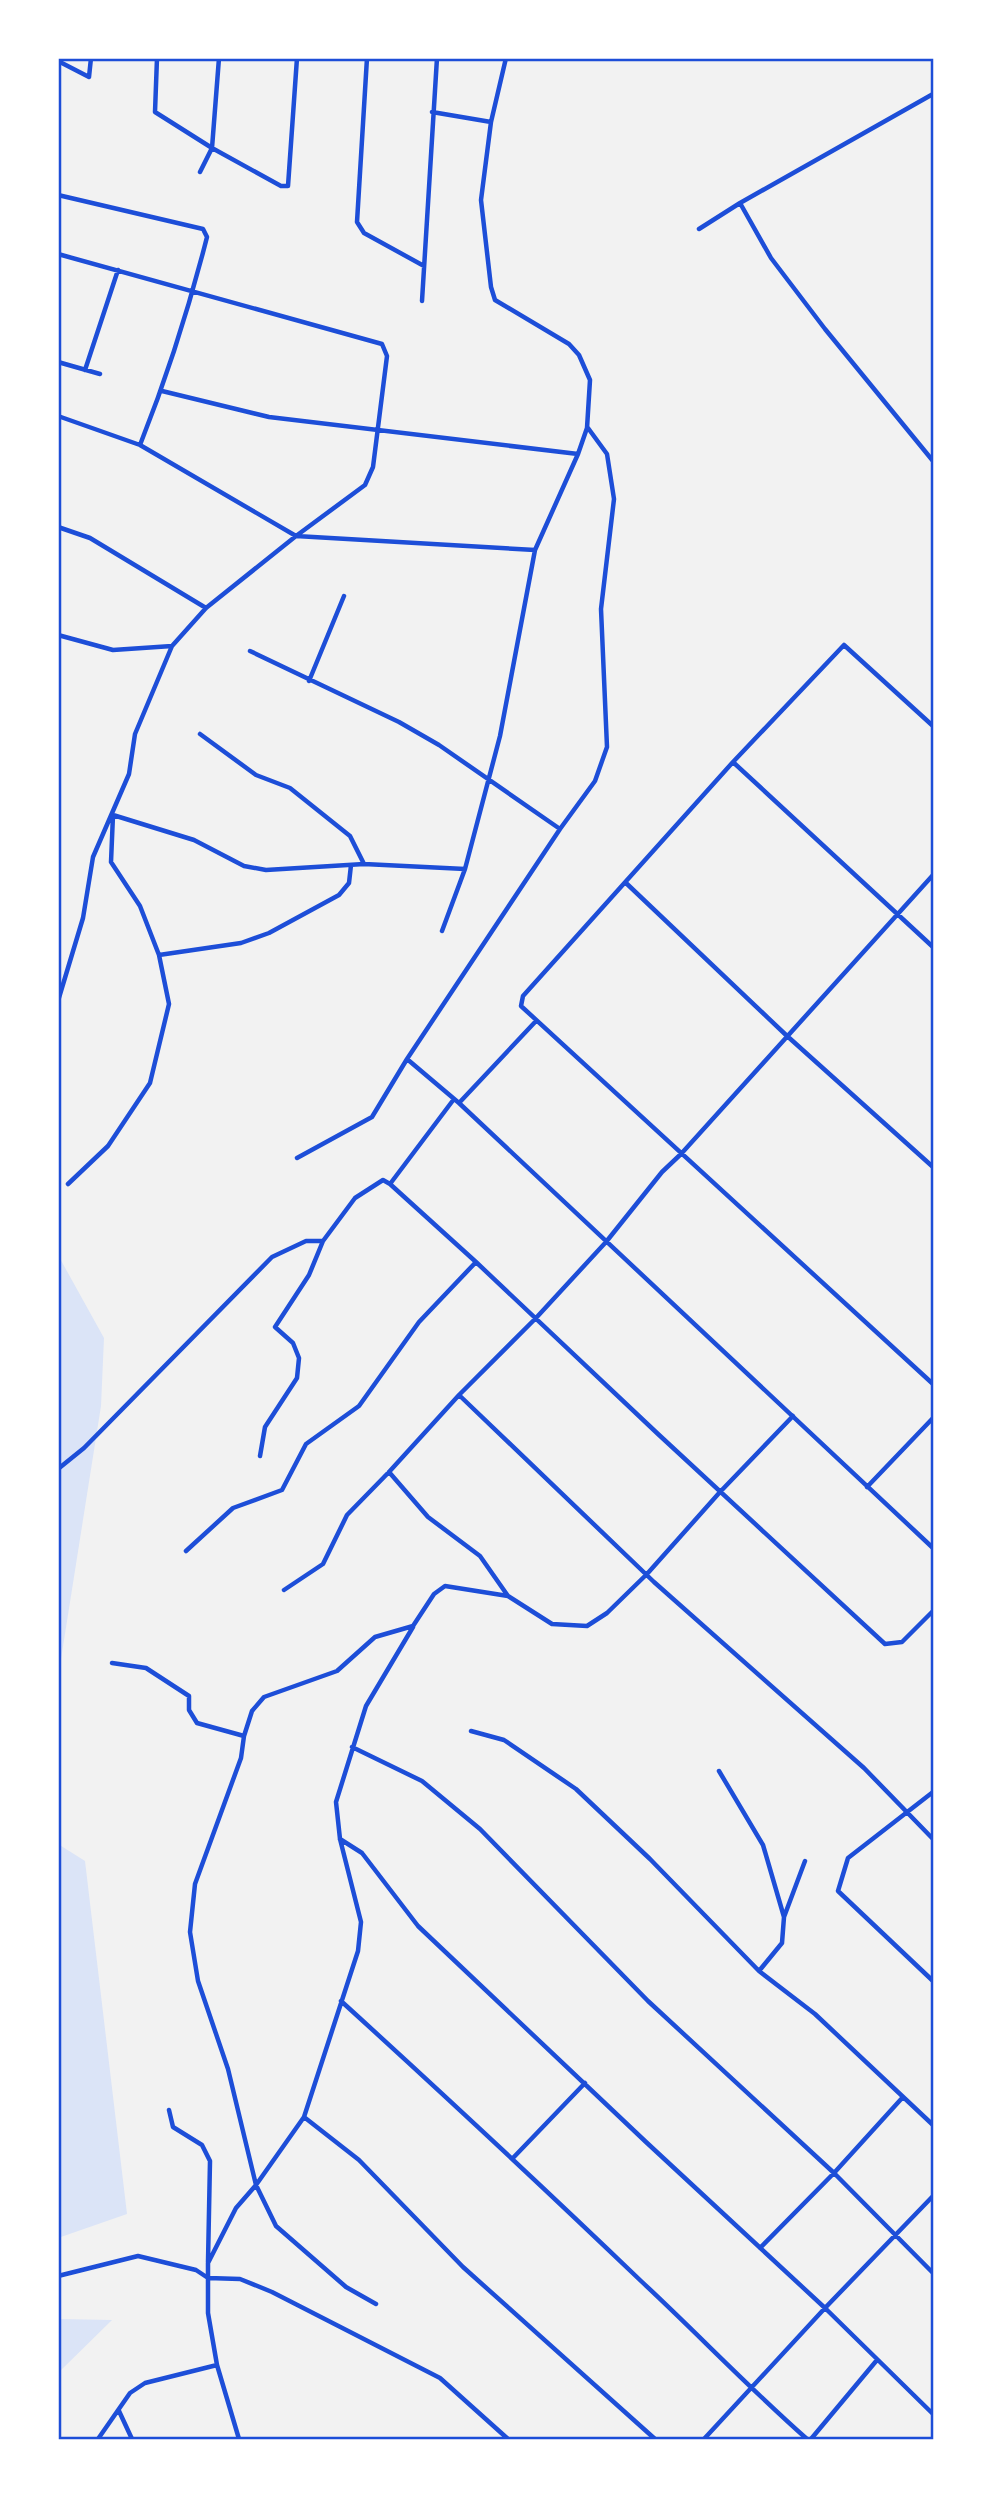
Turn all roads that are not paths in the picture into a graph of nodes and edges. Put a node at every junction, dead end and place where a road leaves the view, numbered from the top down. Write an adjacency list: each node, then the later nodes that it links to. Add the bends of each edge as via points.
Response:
1 (91, 58): 8 (street, via 89,77)
2 (157, 58): 12 (street, via 155,112)
3 (219, 58): 12 (street)
4 (297, 58): 12 (street, via 288,186)
5 (367, 58): 18 (street, via 357,222 364,233)
6 (437, 58): 10 (street)
7 (506, 58): 11 (street)
8 (58, 61)
9 (933, 94): 15 (street)
10 (432, 112): 11 (street); 18 (street)
11 (491, 122): 27 (street, via 481,200 495,300 569,344 579,355 590,380)
12 (212, 148): 13 (street)
13 (200, 172)
14 (58, 195): 20 (street, via 203,229 207,237)
15 (740, 203): 16 (street); 31 (street, via 771,258)
16 (699, 229)
17 (58, 254): 19 (street)
18 (424, 266): 21 (street)
19 (118, 270): 20 (street); 23 (street)
20 (194, 290): 25 (street); 28 (street, via 382,344 387,356)
21 (422, 301)
22 (58, 362): 23 (street)
23 (85, 370): 24 (street)
24 (100, 374)
25 (162, 391): 28 (street, via 269,417); 29 (street)
26 (58, 416): 29 (street)
27 (587, 428): 30 (street); 46 (street, via 607,454 614,499 601,609 607,747 595,781)
28 (377, 432): 30 (street); 33 (street, via 373,467 365,485)
29 (140, 445): 33 (street)
30 (578, 454): 34 (street)
31 (933, 461)
32 (58, 527): 36 (street, via 90,538)
33 (296, 536): 34 (street); 36 (street)
34 (535, 550): 44 (street)
35 (344, 596): 40 (street)
36 (206, 608): 38 (street)
37 (58, 635): 38 (street, via 113,650)
38 (172, 646): 45 (street, via 135,734 129,774)
39 (250, 651): 40 (street)
40 (309, 681): 44 (street, via 399,722)
41 (933, 726): 43 (street, via 844,645)
42 (200, 734): 47 (street, via 256,775 290,788 350,835)
43 (733, 762): 51 (street); 52 (street)
44 (488, 778): 46 (street); 49 (street)
45 (113, 816): 48 (street, via 194,840 244,866 266,870); 55 (street, via 111,862 140,906); 56 (street, via 93,857 83,918)
46 (560, 829): 59 (street)
47 (363, 864): 48 (street); 49 (street)
48 (351, 865): 55 (street, via 349,883 340,895 269,933 242,943)
49 (464, 869): 53 (street)
50 (933, 875): 52 (street)
51 (626, 883): 57 (street, via 523,996 521,1006); 58 (street)
52 (899, 913): 54 (street); 58 (street)
53 (442, 931)
54 (933, 947)
55 (159, 954): 65 (street, via 169,1004 149,1083 108,1146)
56 (58, 1001)
57 (536, 1021): 61 (street); 62 (street)
58 (786, 1035): 62 (street); 64 (street)
59 (407, 1059): 60 (street); 63 (street, via 372,1117)
60 (454, 1099): 61 (street); 66 (street)
61 (459, 1103): 68 (street)
62 (681, 1154): 68 (street); 71 (street)
63 (298, 1158)
64 (933, 1167)
65 (68, 1184)
66 (390, 1184): 67 (street, via 383,1181 355,1198); 69 (street)
67 (323, 1241): 75 (street, via 309,1275 275,1327 293,1343 299,1358 297,1378 265,1427); 76 (street, via 306,1241 272,1257)
68 (606, 1242): 70 (street); 73 (street)
69 (476, 1262): 70 (street); 81 (street, via 419,1322 359,1406 306,1444 282,1490 233,1508)
70 (536, 1318): 72 (street); 79 (street)
71 (933, 1384)
72 (459, 1395): 77 (street); 82 (street)
73 (793, 1416): 78 (street); 79 (street)
74 (933, 1418): 78 (street)
75 (260, 1455)
76 (58, 1469)
77 (389, 1472): 83 (street, via 347,1515 323,1564); 84 (street, via 428,1517 480,1556)
78 (867, 1487): 80 (street)
79 (720, 1492): 82 (street); 85 (street, via 886,1644 902,1642)
80 (933, 1548)
81 (186, 1551)
82 (647, 1574): 84 (street, via 587,1626 552,1624); 93 (street, via 864,1768)
83 (284, 1590)
84 (508, 1596): 86 (street, via 445,1586 434,1594)
85 (933, 1612)
86 (413, 1626): 89 (street, via 375,1637 337,1671 264,1697 252,1710); 90 (street, via 366,1706)
87 (112, 1663): 89 (street, via 146,1668 189,1696 189,1710 197,1723)
88 (471, 1731): 98 (street, via 504,1740 576,1788)
89 (244, 1736): 108 (street, via 241,1758 195,1884 190,1932 198,1981 228,2069)
90 (352, 1747): 94 (street, via 336,1802); 107 (street, via 422,1780 480,1829 648,2001)
91 (719, 1771): 97 (street, via 763,1845)
92 (933, 1792): 93 (street)
93 (906, 1814): 95 (street); 99 (street, via 848,1858 838,1891)
94 (340, 1839): 100 (street, via 361,1922 358,1951); 101 (street, via 362,1853 418,1926)
95 (933, 1839)
96 (805, 1861): 97 (street)
97 (784, 1917): 98 (street, via 782,1943)
98 (759, 1971): 102 (street, via 815,2014)
99 (933, 1981)
100 (341, 2001): 104 (street); 106 (street)
101 (585, 2083): 106 (street); 111 (street)
102 (903, 2097): 105 (street); 107 (street)
103 (169, 2110): 112 (street, via 173,2127 202,2145 210,2161)
104 (304, 2117): 108 (street); 127 (street, via 359,2160 463,2267)
105 (933, 2125)
106 (512, 2158): 120 (street)
107 (834, 2173): 110 (street); 111 (street)
108 (256, 2185): 112 (street, via 236,2208); 116 (street, via 276,2226 346,2287)
109 (933, 2196): 110 (street)
110 (897, 2236): 113 (street); 117 (street)
111 (760, 2248): 117 (street)
112 (208, 2263): 115 (street)
113 (933, 2273)
114 (58, 2276): 115 (street, via 138,2256 196,2270)
115 (208, 2278): 119 (street, via 208,2313); 126 (street, via 240,2279 272,2292 440,2378)
116 (376, 2304)
117 (825, 2308): 118 (street); 120 (street)
118 (877, 2360): 122 (street); 129 (street)
119 (217, 2365): 121 (street, via 145,2383 130,2393); 125 (street)
120 (751, 2390): 128 (street); 129 (street)
121 (119, 2411): 123 (street); 124 (street)
122 (933, 2414)
123 (97, 2439)
124 (132, 2439)
125 (239, 2439)
126 (508, 2439)
127 (655, 2439)
128 (704, 2439)
129 (809, 2439)

